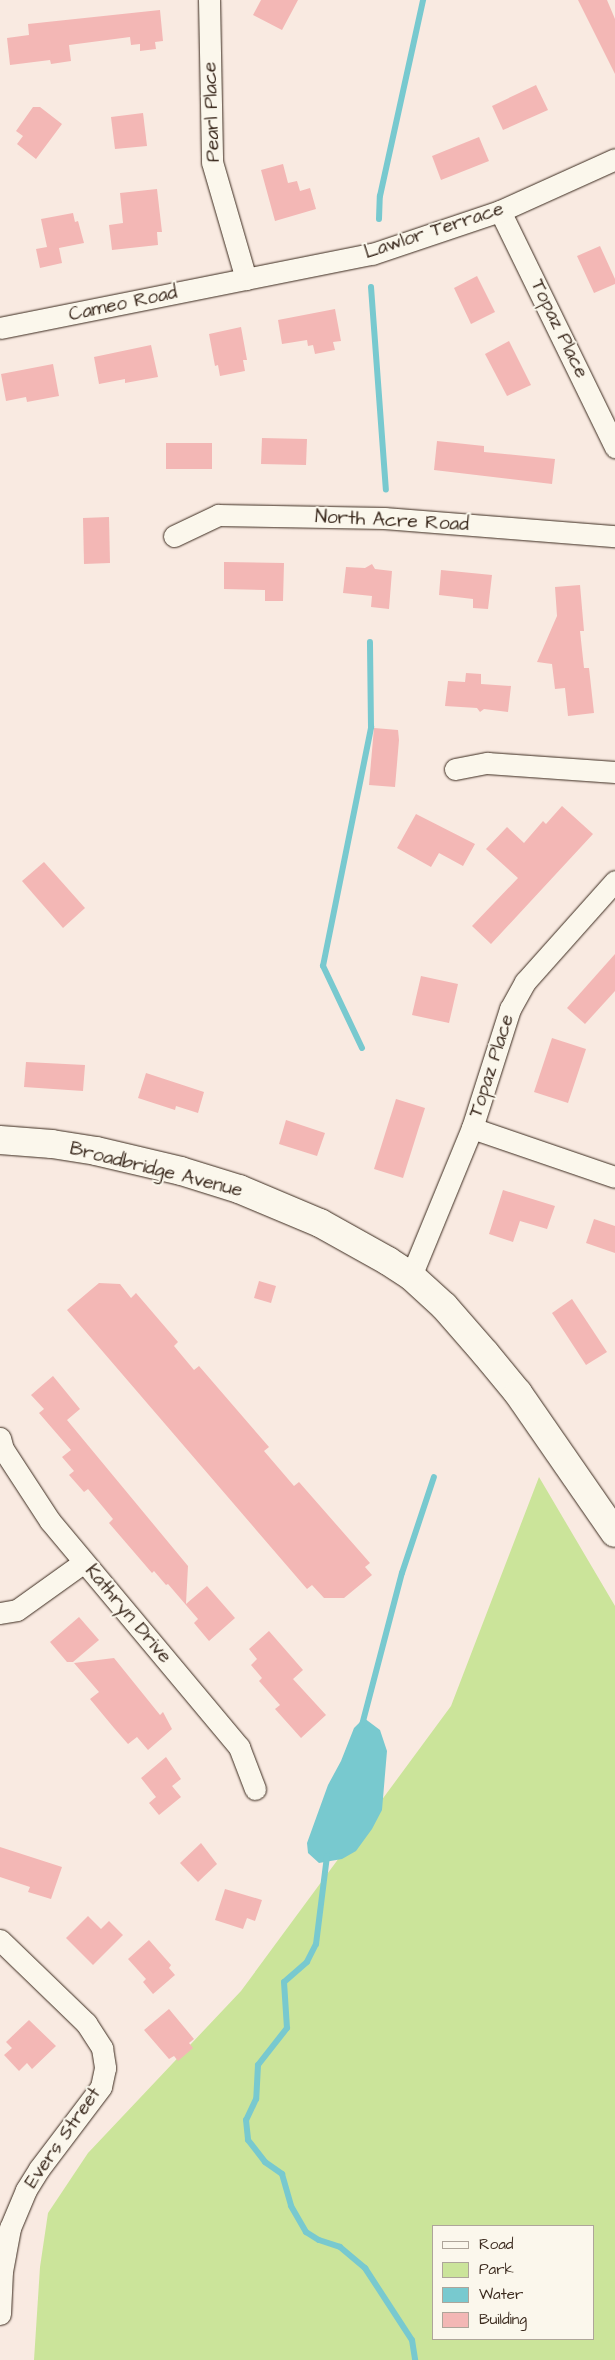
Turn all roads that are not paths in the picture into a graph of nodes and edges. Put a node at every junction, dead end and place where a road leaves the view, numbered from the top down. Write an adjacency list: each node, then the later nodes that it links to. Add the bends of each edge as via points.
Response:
1 (209, 0): 4 (street, Pearl Place, via 212,162)
2 (615, 160): 3 (street, Lawlor Terrace)
3 (500, 211): 4 (street, Lawlor Terrace, via 372,254); 6 (street, Topaz Place)
4 (246, 279): 5 (street, Cameo Road)
5 (0, 328)
6 (615, 447)
7 (174, 536): 8 (street, North Acre Road, via 218,515 384,518)
8 (615, 536)
9 (455, 769): 10 (street, via 487,763)
10 (615, 772)
11 (615, 881): 12 (street, Topaz Place, via 516,996)
12 (472, 1128): 14 (street); 15 (street, Topaz Place)
13 (0, 1140): 15 (main road, Broadbridge Avenue, via 96,1151 239,1188 320,1223)
14 (615, 1177)
15 (411, 1276): 17 (main road, Broadbridge Avenue, via 444,1306 485,1353 518,1393)
16 (0, 1438): 20 (street, Kathryn Drive, via 3,1449 50,1521)
17 (565, 1461): 18 (main road, Broadbridge Avenue); 19 (main road, Broadbridge Avenue)
18 (615, 1533)
19 (615, 1556)
20 (84, 1562): 21 (street, via 17,1610); 22 (street, Kathryn Drive, via 239,1747)
21 (0, 1613)
22 (255, 1789)
23 (0, 1940): 24 (street, Evers Street, via 86,2023 96,2035 104,2059 101,2087 38,2169 10,2228 2,2270)
24 (0, 2314)

